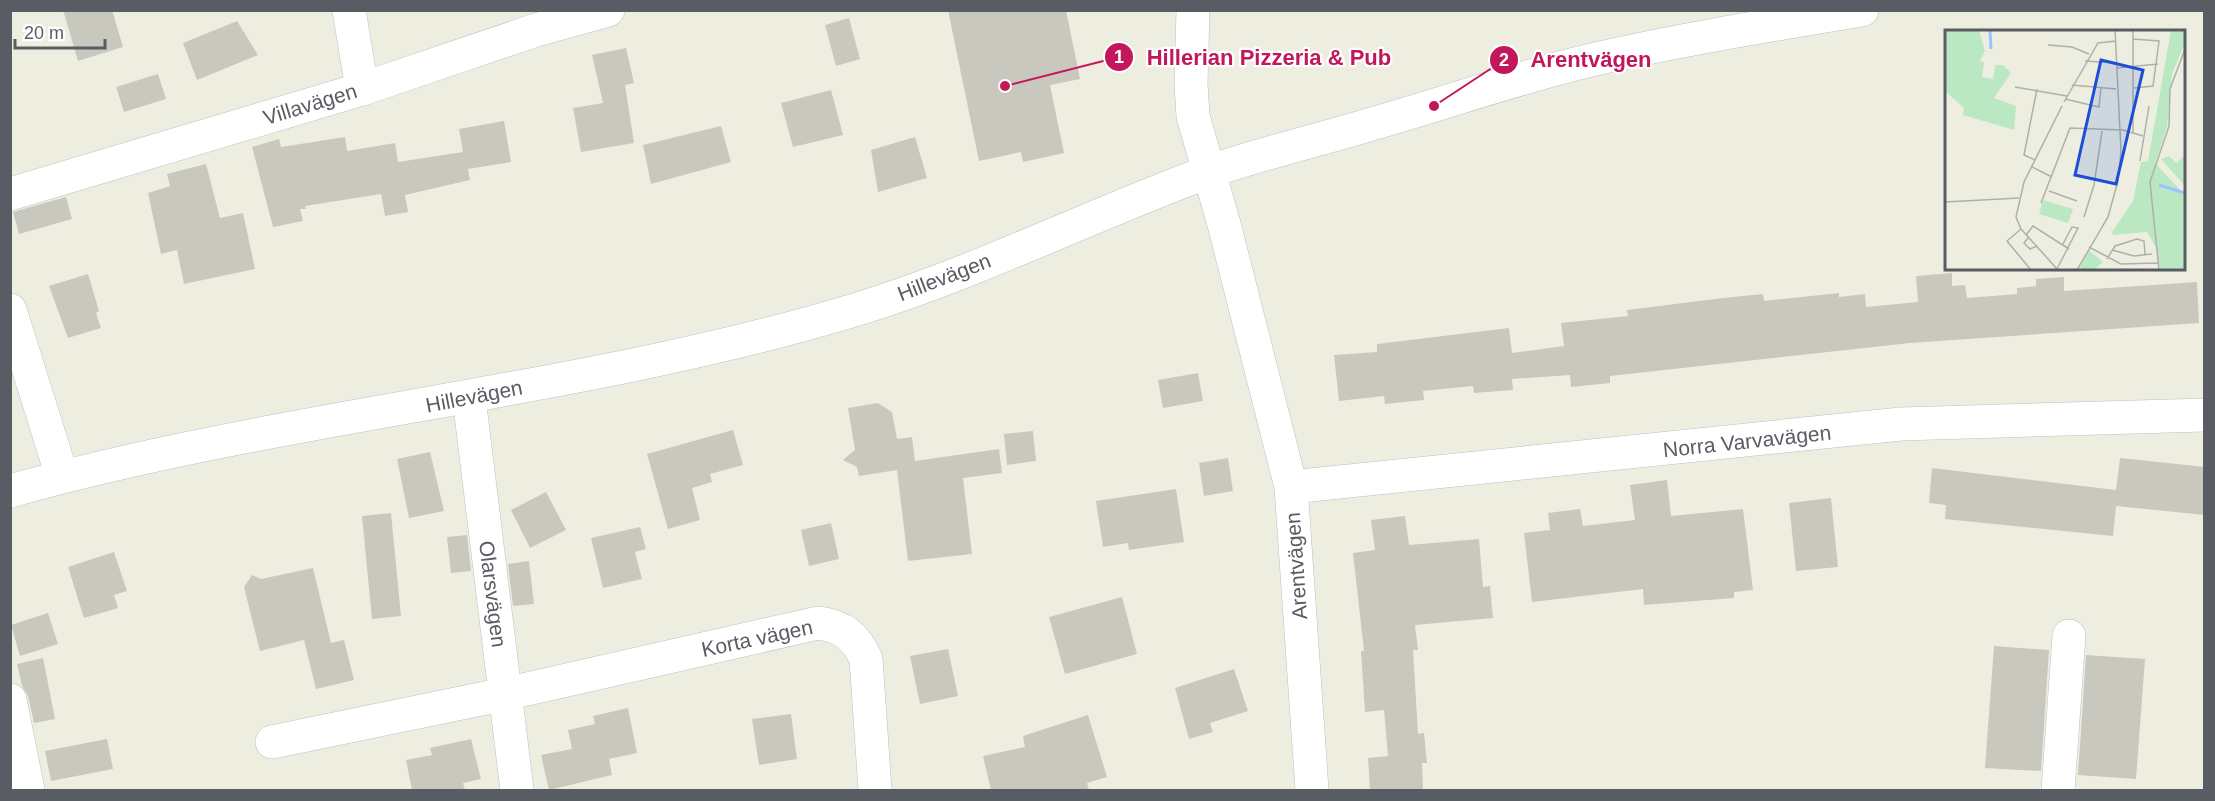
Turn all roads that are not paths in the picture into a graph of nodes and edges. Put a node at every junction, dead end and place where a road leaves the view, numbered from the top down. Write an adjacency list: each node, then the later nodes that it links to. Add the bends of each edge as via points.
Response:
1 (349, 10): 5 (street)
2 (608, 10): 5 (street, Villavägen)
3 (1193, 10): 6 (street, via 1193,116)
4 (1862, 10): 6 (street, Hillevägen, via 1581,63)
5 (362, 89): 7 (street, Villavägen)
6 (1208, 172): 9 (street, Hillevägen, via 918,289 858,309 744,339); 12 (street, Arentvägen)
7 (10, 194)
8 (10, 310): 11 (street)
9 (469, 398): 11 (street, Hillevägen, via 222,442); 15 (street, Olarsvägen)
10 (2205, 415): 12 (street, Norra Varvavägen, via 1901,424)
11 (62, 476): 13 (street, Hillevägen)
12 (1291, 487): 21 (street, Arentvägen)
13 (10, 491)
14 (2069, 636): 22 (street)
15 (505, 694): 17 (street, Korta vägen); 19 (street, Olarsvägen); 20 (street, Korta vägen, via 818,623 832,625 858,643 866,659)
16 (10, 699): 18 (street)
17 (272, 742)
18 (28, 790)
19 (517, 790)
20 (875, 790)
21 (1311, 790)
22 (2058, 790)

